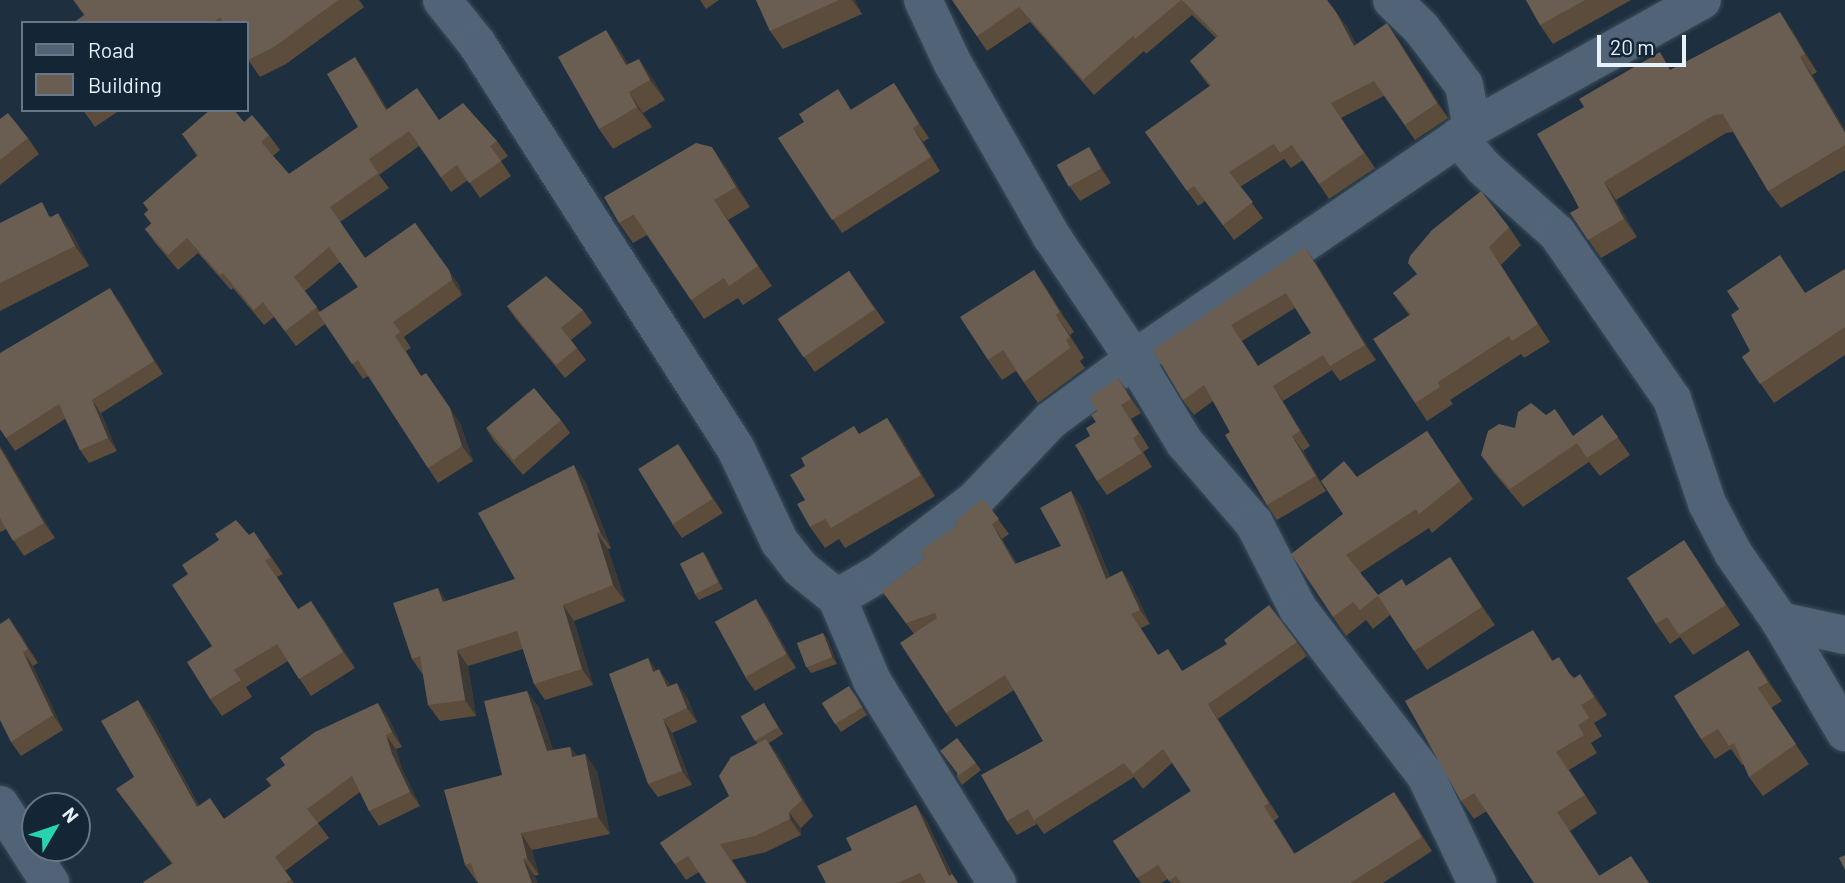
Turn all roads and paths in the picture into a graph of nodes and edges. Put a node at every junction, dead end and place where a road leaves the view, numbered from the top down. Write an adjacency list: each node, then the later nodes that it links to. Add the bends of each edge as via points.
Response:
1 (442, 0): 7 (street, via 477,44 736,449 779,541 800,568)
2 (923, 0): 6 (street, via 951,62 1052,237)
3 (1392, 0): 5 (street, via 1421,28 1464,85)
4 (1702, 0): 5 (street)
5 (1465, 132): 6 (street); 8 (street, via 1484,168 1557,233 1631,335 1672,399 1707,503 1733,554)
6 (1134, 359): 7 (street, via 1051,420 975,500 880,573); 14 (street, via 1184,442 1254,523 1298,609 1426,776)
7 (836, 598): 13 (street, via 872,681)
8 (1780, 621): 9 (street); 10 (street)
9 (1845, 635)
10 (1845, 733)
11 (0, 805): 12 (street)
12 (50, 883)
13 (997, 883)
14 (1477, 883)

